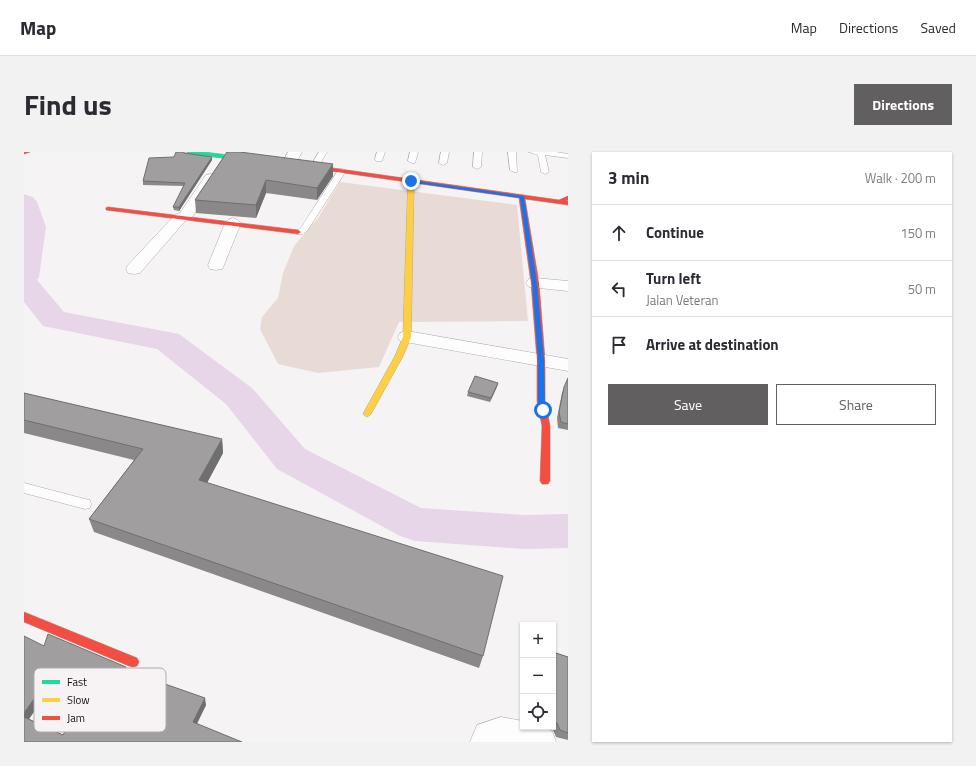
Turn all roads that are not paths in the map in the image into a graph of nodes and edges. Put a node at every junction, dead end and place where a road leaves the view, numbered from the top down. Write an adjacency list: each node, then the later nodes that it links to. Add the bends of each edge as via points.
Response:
1 (190, 152): 10 (street)
2 (323, 152): 15 (lane)
3 (414, 152): 13 (lane)
4 (445, 152): 14 (lane)
5 (478, 152): 16 (lane)
6 (512, 152): 17 (lane)
7 (533, 152): 8 (lane)
8 (541, 152): 9 (lane); 19 (lane)
9 (567, 155)
10 (224, 156): 12 (street); 25 (street)
11 (289, 160): 15 (street)
12 (261, 161)
13 (412, 161)
14 (443, 163)
15 (314, 168): 18 (street)
16 (477, 168)
17 (514, 170)
18 (342, 171): 20 (street); 27 (lane, via 303,231)
19 (545, 172)
20 (411, 181): 21 (street); 32 (street)
21 (522, 196): 23 (street); 30 (street)
22 (568, 198): 23 (street)
23 (564, 202)
24 (108, 209): 25 (street)
25 (183, 217): 26 (street); 29 (street)
26 (233, 223): 27 (street); 28 (street)
27 (298, 232)
28 (216, 265)
29 (134, 269)
30 (535, 283): 31 (street); 33 (street)
31 (568, 286)
32 (407, 337): 33 (street); 35 (street)
33 (541, 360): 34 (street); 36 (street, via 541,401 546,426)
34 (568, 365)
35 (367, 414)
36 (545, 481)
37 (24, 488): 38 (lane)
38 (86, 504)
39 (24, 617): 40 (street)
40 (133, 662)
41 (485, 742): 42 (street, via 488,736 503,731)
42 (541, 742)

